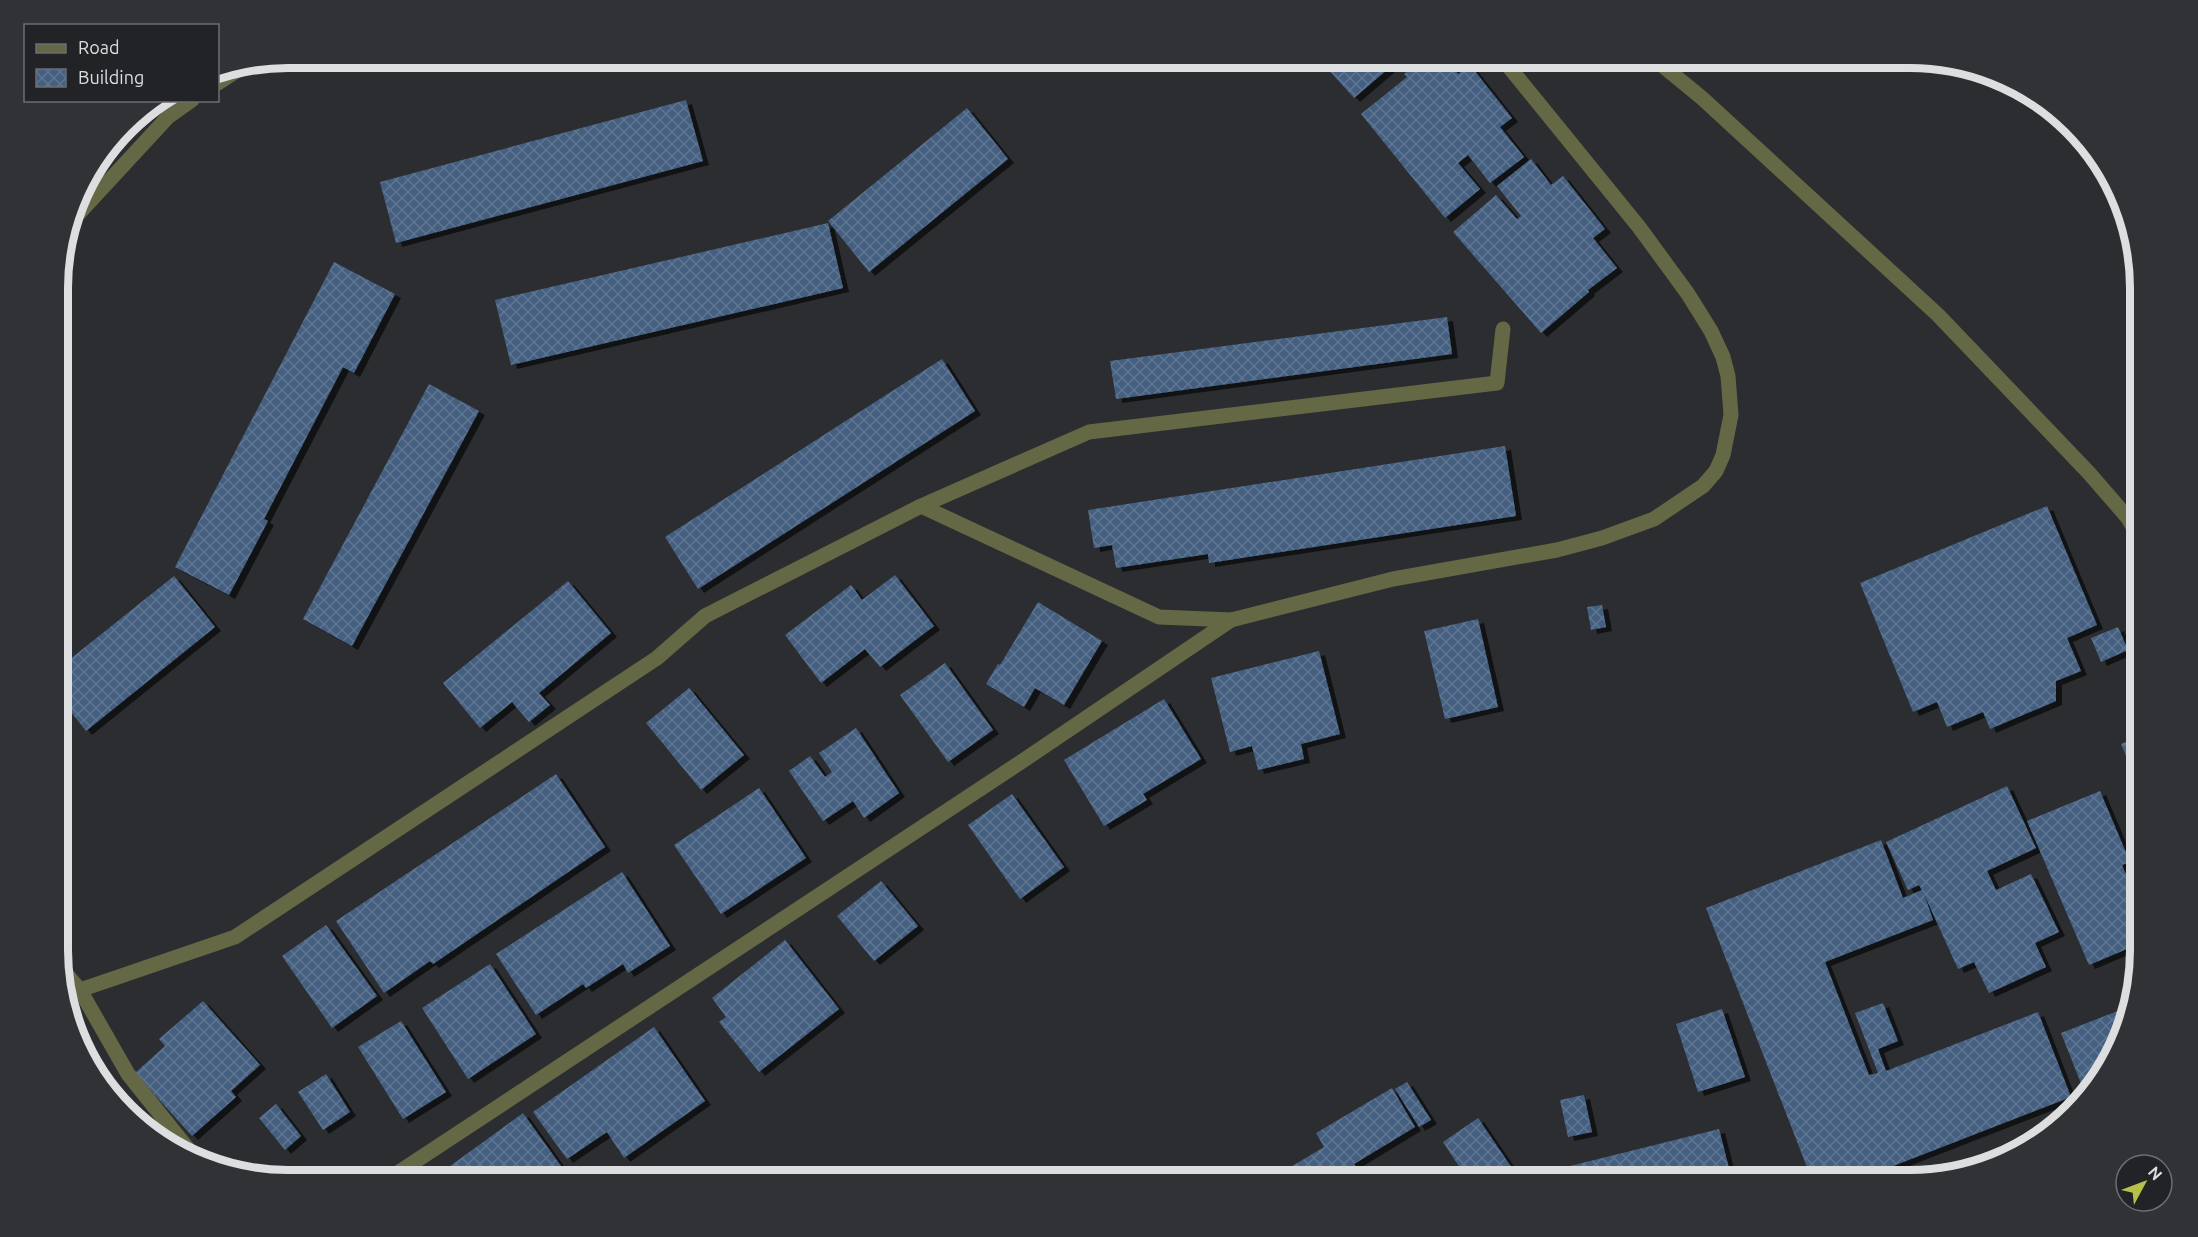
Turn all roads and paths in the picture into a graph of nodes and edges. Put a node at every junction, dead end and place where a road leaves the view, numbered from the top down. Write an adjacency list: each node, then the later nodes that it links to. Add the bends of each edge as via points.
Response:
1 (1510, 68): 8 (street, via 1639,227 1711,331 1723,357 1731,416 1716,471 1703,486 1654,519 1602,538 1557,550 1393,579)
2 (1665, 68): 7 (street, via 1938,315 2089,473)
3 (189, 102): 4 (street, via 168,117)
4 (81, 211)
5 (1503, 329): 6 (street, via 1497,383 1089,432)
6 (921, 506): 8 (street, via 1159,617); 10 (street, via 705,616 657,658 235,937)
7 (2130, 522)
8 (1231, 620): 12 (street)
9 (69, 977): 10 (street)
10 (81, 990): 11 (street, via 128,1074)
11 (183, 1143)
12 (402, 1170)

